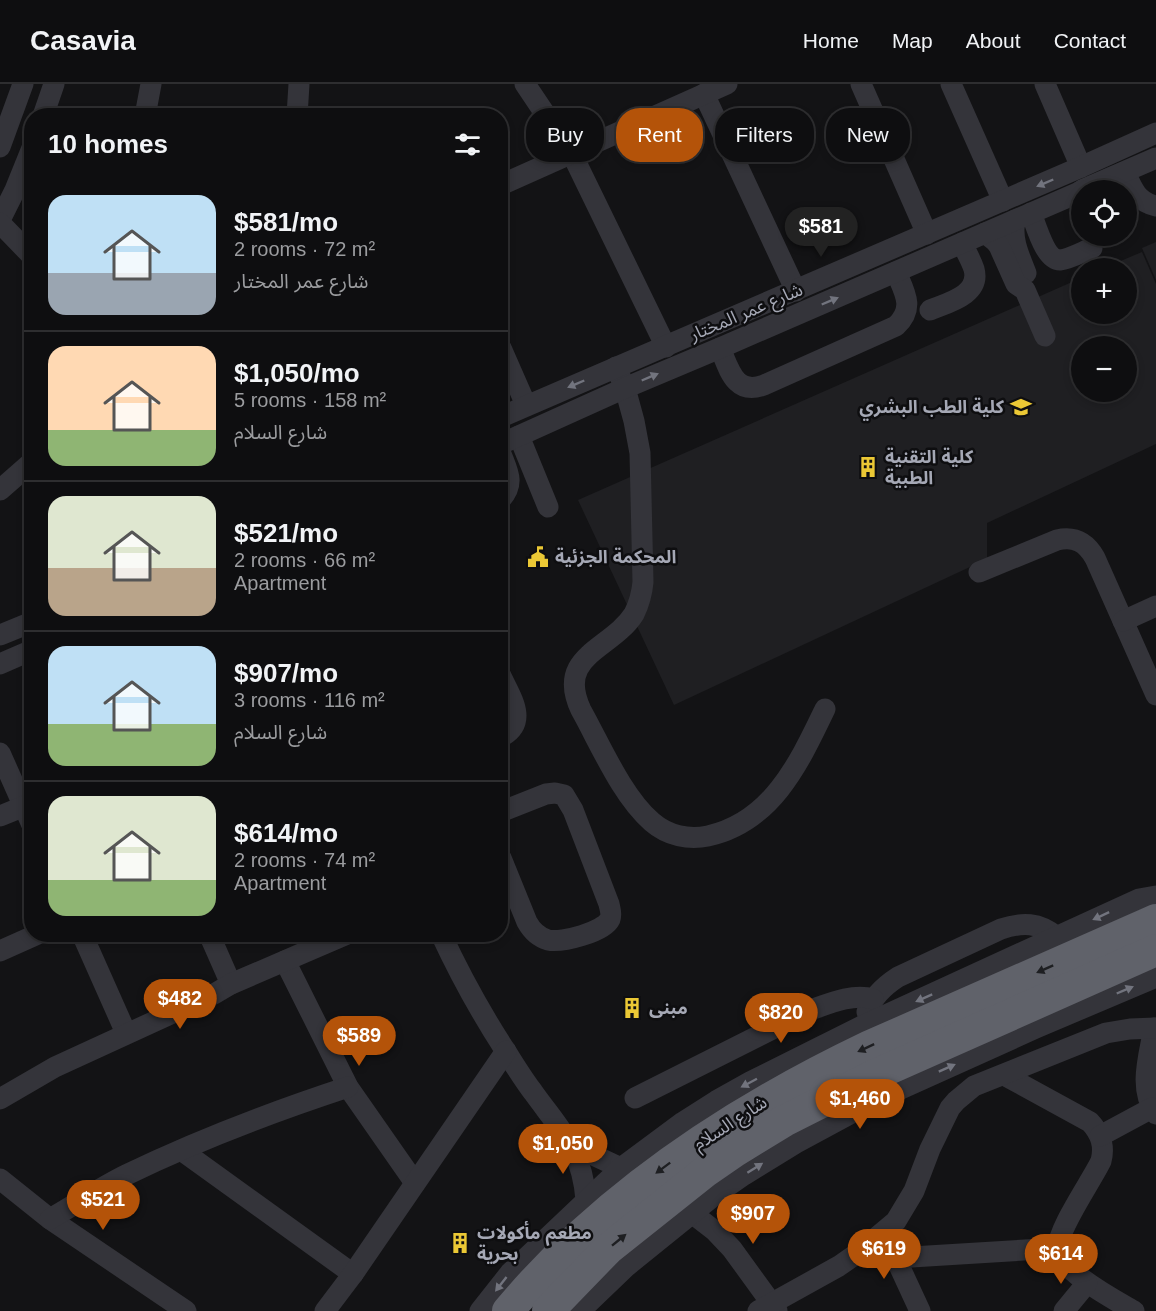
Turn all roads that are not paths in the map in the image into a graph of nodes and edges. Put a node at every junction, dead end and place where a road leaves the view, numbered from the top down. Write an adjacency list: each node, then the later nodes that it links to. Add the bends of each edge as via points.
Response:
1 (23, 84): 17 (street)
2 (54, 84): 11 (street)
3 (151, 84): 12 (street)
4 (299, 84): 13 (street)
5 (525, 84): 14 (street)
6 (727, 84): 10 (street)
7 (861, 84): 32 (street)
8 (951, 84): 27 (street)
9 (1045, 84): 21 (street)
10 (704, 94): 16 (street); 38 (street)
11 (46, 108)
12 (146, 108)
13 (298, 108)
14 (541, 108)
15 (1156, 133): 21 (street, شارع عمر المختار)
16 (604, 139)
17 (0, 147)
18 (1156, 158): 23 (street, شارع عمر المختار)
19 (554, 162): 25 (street)
20 (576, 162): 41 (street)
21 (1081, 167): 27 (street, شارع عمر المختار, one-way to 27)
22 (24, 168): 30 (street)
23 (1125, 172): 24 (street, شارع عمر المختار); 28 (street, via 1137,195)
24 (1107, 180)
25 (508, 182)
26 (1071, 196): 29 (street, شارع عمر المختار)
27 (1003, 201): 32 (street, شارع عمر المختار)
28 (1156, 206)
29 (1023, 216): 31 (street, شارع عمر المختار); 35 (street, via 1054,259 1062,260); 37 (street, via 1013,233 1028,280)
30 (0, 221): 34 (street)
31 (985, 233): 33 (street, شارع عمر المختار); 37 (street, via 999,246 1016,284)
32 (927, 234): 38 (street, شارع عمر المختار)
33 (962, 243): 36 (street, شارع عمر المختار); 39 (street, via 974,270 972,286 964,295)
34 (24, 247)
35 (1092, 248)
36 (896, 272): 42 (street, شارع عمر المختار, one-way to 36); 42 (street, via 907,298 902,321 764,385 750,388 737,382)
37 (1024, 290): 40 (street)
38 (796, 291): 41 (street, شارع عمر المختار)
39 (930, 310)
40 (1045, 336)
41 (666, 347): 44 (street, شارع عمر المختار)
42 (720, 348): 45 (street, شارع عمر المختار, one-way to 42)
43 (508, 364): 46 (street)
44 (616, 367): 45 (street); 46 (street, شارع عمر المختار, one-way to 46)
45 (625, 388): 48 (street, شارع عمر المختار); 61 (street, via 640,453 642,593 628,622 582,661 575,680 577,700 618,777 653,824 672,834 690,838 727,831 756,814 784,784)
46 (526, 405): 47 (street, شارع عمر المختار)
47 (508, 414)
48 (510, 440): 51 (street)
49 (24, 469): 50 (street)
50 (0, 490)
51 (548, 507)
52 (979, 572): 54 (street, via 1057,540 1077,539 1092,552)
53 (1156, 606): 54 (street)
54 (1123, 621): 60 (street)
55 (24, 626): 56 (street)
56 (0, 636)
57 (24, 654): 58 (street)
58 (0, 664)
59 (508, 692): 62 (street, via 516,717)
60 (1156, 695)
61 (825, 709)
62 (508, 733)
63 (0, 753): 64 (street)
64 (24, 801)
65 (508, 809): 68 (street, via 546,794 564,795 611,910 610,918 605,925 564,941 546,940 526,922)
66 (24, 812): 67 (street)
67 (0, 816)
68 (508, 876)
69 (1156, 896): 71 (street, one-way to 71, via 1139,899)
70 (1156, 920): 111 (highway, شارع السلام, one-way to 111, via 868,1047 763,1101 700,1142 611,1209 549,1266)
71 (1058, 937): 82 (street, via 1035,925 1010,926 898,977); 83 (street, one-way to 83)
72 (24, 940): 78 (street)
73 (86, 942): 85 (street)
74 (212, 942): 81 (street)
75 (329, 942): 79 (street)
76 (445, 942): 86 (street, via 480,1011)
77 (1156, 950): 112 (highway, شارع السلام, one-way to 77, via 608,1249 735,1150 875,1075)
78 (0, 951)
79 (285, 961): 81 (street); 88 (street)
80 (1156, 977): 99 (street, one-way to 80, via 744,1175 872,1102)
81 (231, 984): 85 (street)
82 (873, 999): 83 (street); 89 (street, via 856,997 808,1011)
83 (864, 1025): 95 (street, one-way to 95, via 724,1096)
84 (1155, 1028): 87 (street, via 1106,1033); 91 (street, via 1146,1074 1147,1096)
85 (126, 1033): 90 (street)
86 (506, 1051): 93 (street); 97 (street)
87 (1004, 1075): 92 (street, via 1090,1122); 101 (street, via 974,1086 956,1101 945,1116 910,1201)
88 (348, 1087): 94 (street, via 275,1111); 97 (street)
89 (635, 1098)
90 (0, 1099)
91 (1154, 1111): 92 (street)
92 (1100, 1136): 102 (street, via 1101,1161 1060,1235)
93 (570, 1141): 95 (street); 98 (street, via 583,1176)
94 (181, 1150): 100 (street, via 124,1176); 104 (street)
95 (621, 1168): 98 (street)
96 (0, 1179): 100 (street)
97 (416, 1183): 104 (street)
98 (586, 1200): 110 (street, one-way to 110, via 510,1273)
99 (693, 1214): 107 (street, via 723,1239); 113 (street, via 627,1266)
100 (50, 1219): 106 (street)
101 (883, 1233): 103 (street); 107 (street, via 839,1266)
102 (1058, 1248): 103 (street); 105 (street, via 1067,1266)
103 (896, 1258): 114 (street)
104 (353, 1274): 109 (street)
105 (1087, 1283): 115 (street); 116 (street)
106 (160, 1304): 108 (street)
107 (769, 1308)
108 (186, 1311)
109 (325, 1311)
110 (480, 1311)
111 (508, 1311)
112 (548, 1311)
113 (580, 1311)
114 (920, 1311)
115 (1064, 1311)
116 (1134, 1311)

